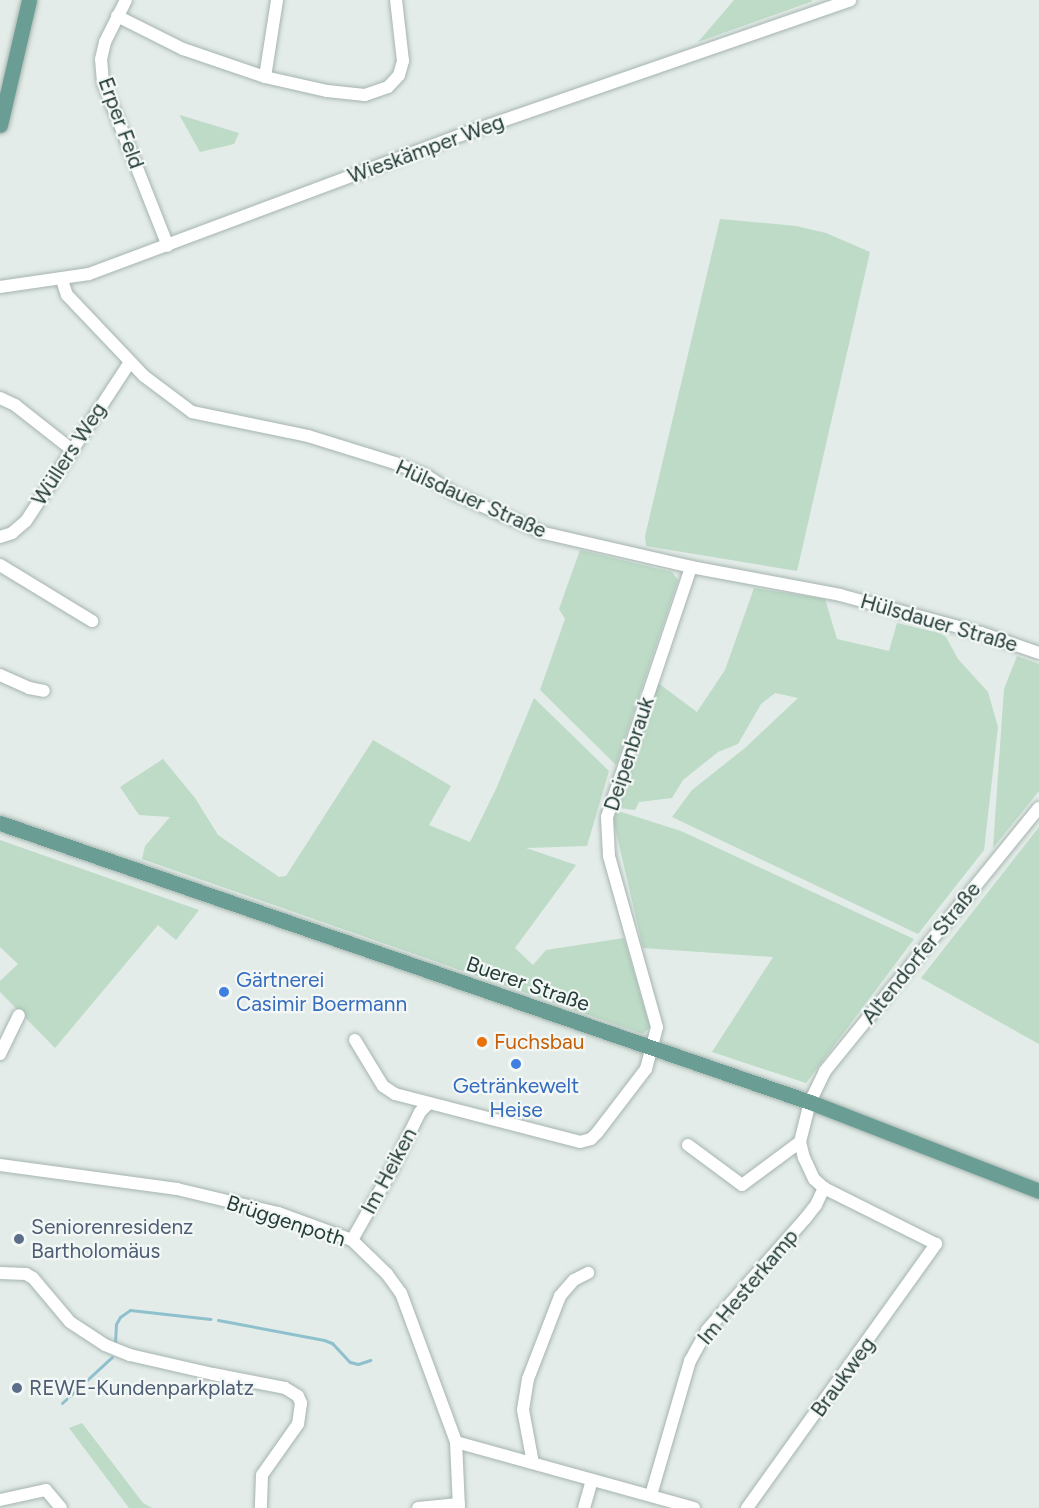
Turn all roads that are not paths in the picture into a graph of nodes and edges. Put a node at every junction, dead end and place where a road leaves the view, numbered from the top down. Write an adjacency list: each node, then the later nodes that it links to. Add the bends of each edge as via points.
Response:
1 (29, 0): 8 (main road)
2 (126, 0): 6 (street, Erper Feld)
3 (277, 0): 7 (street)
4 (396, 0): 7 (street, via 403,61 399,75 388,87 365,95)
5 (850, 0): 9 (street, Wieskämper Weg, via 461,135)
6 (117, 16): 7 (street, via 183,49); 9 (street, Erper Feld, via 101,59 103,82)
7 (264, 77)
8 (0, 125)
9 (168, 246): 10 (street, Wieskämper Weg)
10 (62, 280): 11 (street, Wieskämper Weg); 12 (street, Hülsdauer Straße, via 67,295)
11 (0, 287)
12 (130, 362): 14 (street, Wüllers Weg); 17 (street, Hülsdauer Straße, via 192,412 308,436 427,476 455,494 544,533)
13 (0, 398): 14 (street, via 15,405)
14 (71, 449): 15 (street, Wüllers Weg, via 26,521)
15 (0, 537)
16 (0, 565): 18 (street)
17 (691, 567): 19 (street, Hülsdauer Straße, via 840,595); 26 (street, Deipenbrauk, via 608,817 609,856 655,1019)
18 (92, 621)
19 (1039, 653)
20 (0, 675): 21 (street)
21 (44, 691)
22 (1039, 808): 28 (street, Altendorfer Straße, via 825,1071)
23 (0, 823): 26 (main road, Buerer Straße)
24 (19, 1015): 27 (street)
25 (355, 1041): 29 (street, Im Heiken, via 383,1086)
26 (652, 1048): 28 (main road, Buerer Straße); 29 (street, Im Heiken, via 646,1069 597,1133 580,1142)
27 (0, 1054)
28 (810, 1102): 30 (street); 34 (main road, Buerer Straße)
29 (428, 1104): 35 (street, Im Heiken, via 420,1112)
30 (800, 1142): 31 (street, via 742,1185); 33 (street, via 814,1179)
31 (688, 1144)
32 (0, 1165): 35 (street, Brüggenpoth, via 177,1189 278,1213)
33 (824, 1188): 41 (street, Im Hesterkamp, via 805,1219 707,1330 690,1361); 49 (street, Braukweg, via 936,1244)
34 (1039, 1191)
35 (352, 1240): 38 (street, Brüggenpoth, via 401,1293)
36 (0, 1273): 45 (street, via 33,1278 70,1322 105,1346 285,1388 298,1396 298,1424 262,1475)
37 (588, 1274): 39 (street, via 574,1280 560,1296 528,1378 523,1410)
38 (456, 1442): 39 (street); 43 (street, Brüggenpoth)
39 (532, 1463): 40 (street)
40 (592, 1480): 41 (street); 47 (street)
41 (651, 1495): 48 (street)
42 (0, 1500): 44 (street, via 46,1490)
43 (459, 1506): 46 (street)
44 (61, 1508)
45 (261, 1508)
46 (418, 1508)
47 (584, 1508)
48 (694, 1508)
49 (747, 1508)

